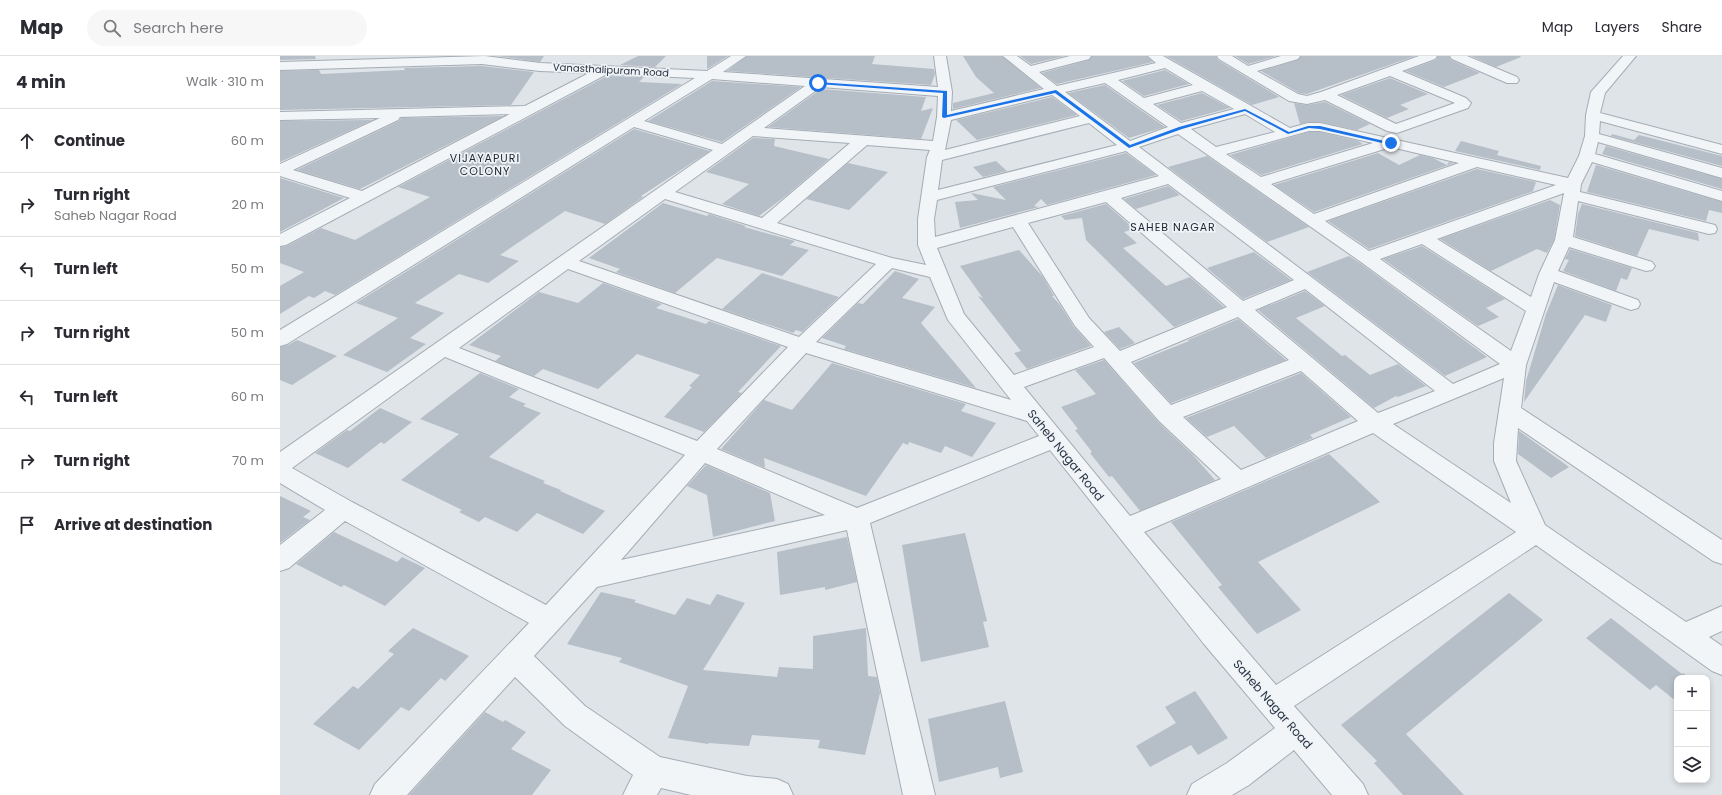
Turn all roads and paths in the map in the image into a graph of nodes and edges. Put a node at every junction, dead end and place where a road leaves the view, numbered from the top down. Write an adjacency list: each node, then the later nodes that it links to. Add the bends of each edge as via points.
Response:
1 (740, 56): 19 (street)
2 (940, 56): 25 (street, Saheb Nagar Road)
3 (1009, 56): 16 (street)
4 (1085, 56): 16 (street)
5 (1154, 56): 13 (street)
6 (1223, 56): 17 (street)
7 (1294, 56): 17 (street)
8 (1430, 56): 18 (street)
9 (1456, 56): 21 (street)
10 (1630, 56): 31 (street, via 1598,92)
11 (480, 58): 12 (street, Vanasthalipuram Road); 15 (street, Vanasthalipuram Road, via 540,67)
12 (329, 61): 14 (street, Vanasthalipuram Road)
13 (1167, 64): 20 (street); 23 (street)
14 (281, 66)
15 (604, 70): 19 (street, Vanasthalipuram Road); 28 (street)
16 (1028, 70): 24 (street)
17 (1246, 70): 26 (street, via 1294,98 1307,100)
18 (1390, 71): 26 (street); 26 (street, via 1464,103 1397,129)
19 (709, 75): 22 (street, Vanasthalipuram Road); 35 (street)
20 (1108, 79): 24 (street); 27 (street)
21 (1512, 80)
22 (818, 83): 25 (street, Vanasthalipuram Road); 37 (street)
23 (1204, 86): 27 (street); 29 (street)
24 (1056, 91): 33 (street); 34 (street)
25 (945, 92): 33 (street, Saheb Nagar Road)
26 (1326, 95)
27 (1143, 102): 36 (street)
28 (529, 110): 30 (street); 57 (street)
29 (1245, 110): 36 (street); 38 (street)
30 (400, 114): 32 (street); 49 (street)
31 (1594, 115): 39 (street); 44 (street)
32 (280, 116)
33 (944, 117): 45 (street, Saheb Nagar Road)
34 (1091, 118): 42 (street); 45 (street)
35 (634, 123): 43 (street); 77 (street)
36 (1180, 128): 42 (street); 46 (street)
37 (750, 131): 40 (street); 43 (street)
38 (1288, 133): 41 (street, via 1308,127 1320,127); 46 (street)
39 (1592, 136): 47 (street); 50 (street)
40 (862, 141): 45 (street); 61 (street)
41 (1391, 143): 48 (street); 52 (street)
42 (1129, 146): 51 (street); 58 (street)
43 (724, 148): 54 (street)
44 (1722, 150)
45 (937, 152): 58 (street, Saheb Nagar Road)
46 (1215, 152): 52 (street)
47 (1588, 156): 53 (street); 56 (street)
48 (1476, 162): 53 (street); 59 (street)
49 (280, 170): 57 (street)
50 (1722, 173)
51 (1170, 178): 55 (street); 73 (street)
52 (1259, 183): 59 (street)
53 (1572, 189): 62 (street); 63 (street); 64 (street)
54 (661, 193): 61 (street); 68 (street)
55 (1109, 196): 60 (street); 76 (street)
56 (1722, 196)
57 (364, 197): 65 (street)
58 (930, 197): 66 (street, Saheb Nagar Road, via 926,220)
59 (1312, 220): 67 (street)
60 (1018, 221): 66 (street); 80 (street, via 1082,322)
61 (766, 224): 69 (street)
62 (1709, 228)
63 (1423, 237): 67 (street); 75 (street)
64 (1564, 240): 70 (street); 72 (street)
65 (280, 241)
66 (927, 245): 71 (street, Saheb Nagar Road)
67 (1367, 258): 82 (street)
68 (565, 262): 78 (street); 79 (street)
69 (888, 262): 71 (street); 78 (street)
70 (1646, 266)
71 (938, 273): 83 (street, Saheb Nagar Road, via 955,316)
72 (1548, 274): 74 (street); 75 (street)
73 (1307, 281): 76 (street); 84 (street)
74 (1631, 304)
75 (1535, 308): 82 (street)
76 (1242, 309): 80 (street); 81 (street)
77 (280, 339)
78 (802, 345): 86 (street); 90 (street)
79 (443, 349): 90 (street); 91 (street)
80 (1113, 355): 83 (street); 87 (street)
81 (1304, 362): 87 (street); 88 (street)
82 (1516, 365): 84 (street); 85 (street)
83 (1010, 384): 86 (street, Saheb Nagar Road)
84 (1451, 393): 88 (street)
85 (1510, 412): 97 (street, via 1505,461); 98 (street)
86 (1034, 415): 89 (street, Saheb Nagar Road)
87 (1167, 415): 93 (street)
88 (1376, 423): 93 (street); 97 (street)
89 (1053, 440): 95 (street); 96 (street, Saheb Nagar Road)
90 (701, 452): 95 (street); 100 (street)
91 (280, 464)
92 (280, 472): 94 (street)
93 (1238, 481): 96 (street)
94 (343, 509): 99 (street); 102 (street)
95 (857, 518): 100 (street); 111 (street)
96 (1126, 529): 106 (street, Saheb Nagar Road)
97 (1536, 532): 103 (street); 106 (street)
98 (1722, 553)
99 (280, 560)
100 (589, 578): 102 (street)
101 (1722, 618): 103 (street)
102 (549, 620): 104 (street)
103 (1684, 636): 105 (street)
104 (516, 658): 108 (street); 109 (street)
105 (1722, 662)
106 (1272, 703): 107 (street, Saheb Nagar Road)
107 (1296, 730): 112 (street, via 1238,774); 113 (street, Saheb Nagar Road)
108 (646, 783): 110 (street)
109 (386, 795)
110 (778, 795)
111 (918, 795)
112 (1203, 795)
113 (1352, 795)

